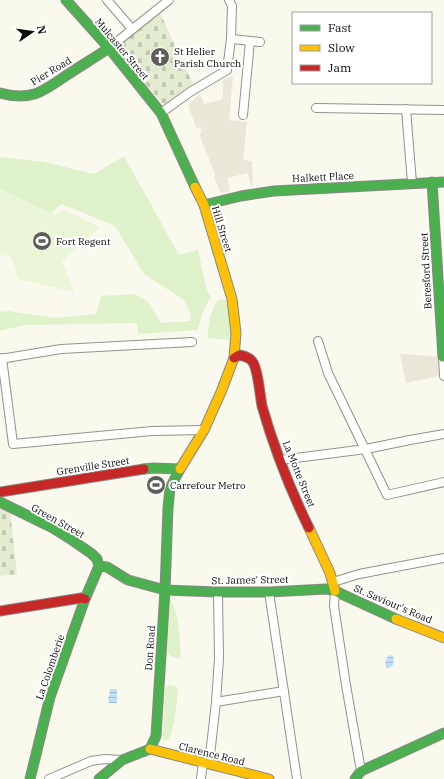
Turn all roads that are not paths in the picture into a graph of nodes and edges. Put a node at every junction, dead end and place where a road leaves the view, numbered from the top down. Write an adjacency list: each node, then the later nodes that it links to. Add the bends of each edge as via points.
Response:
1 (66, 0): 9 (main road, Mulcaster Street)
2 (169, 0): 5 (street)
3 (111, 1): 5 (street)
4 (230, 3): 6 (street)
5 (132, 29): 9 (street)
6 (231, 39): 7 (street); 14 (street, via 227,70)
7 (250, 41): 8 (street); 15 (street)
8 (260, 42)
9 (109, 48): 10 (main road, Pier Road, via 53,85 33,95); 14 (main road, Mulcaster Street)
10 (0, 94)
11 (316, 108): 12 (street)
12 (406, 109): 13 (street); 18 (street)
13 (444, 110)
14 (161, 113): 19 (main road, Hill Street)
15 (242, 116)
16 (432, 182): 17 (main road, Halkett Place); 18 (main road, Halkett Place); 20 (main road, Beresford Street)
17 (444, 182)
18 (412, 183): 19 (main road, Halkett Place, via 274,191)
19 (204, 205): 25 (main road, Hill Street, via 232,299 236,333)
20 (440, 234): 23 (main road, Beresford Street)
21 (318, 341): 29 (street, via 328,373)
22 (192, 342): 24 (street, via 61,349)
23 (444, 357): 26 (street)
24 (1, 358): 27 (street, via 13,444 152,431)
25 (234, 358): 27 (main road); 30 (main road, La Motte Street, via 239,355 253,362 262,404)
26 (444, 376)
27 (204, 430): 31 (main road)
28 (444, 434): 29 (street)
29 (366, 449): 30 (street); 32 (street, via 386,495)
30 (280, 460): 37 (main road, La Motte Street)
31 (180, 469): 33 (main road, Grenville Street, via 153,468); 38 (main road, Don Road, via 170,488)
32 (444, 482)
33 (4, 492): 34 (main road, Grenville Street, via 6,500)
34 (3, 504): 36 (main road, Green Street, via 69,538 92,554)
35 (444, 558): 37 (street, via 359,574)
36 (99, 566): 38 (main road, St. James' Street, via 107,567 128,580); 41 (main road, La Colomberie)
37 (334, 587): 40 (main road, St. James' Street); 43 (main road, St. Saviour's Road, via 388,616); 50 (street, via 334,606)
38 (165, 590): 39 (main road, St. James' Street); 47 (main road, Don Road, via 156,736)
39 (218, 592): 40 (main road, St. James' Street); 45 (street, via 219,658)
40 (269, 592): 44 (street)
41 (85, 599): 42 (main road); 51 (main road, La Colomberie, via 50,697)
42 (0, 611)
43 (444, 638)
44 (284, 691): 45 (street); 56 (street)
45 (216, 702): 49 (street)
46 (444, 733): 50 (main road)
47 (150, 749): 48 (main road); 49 (main road, Clarence Road)
48 (122, 760): 52 (street, via 91,761); 53 (main road)
49 (206, 764): 54 (street); 55 (main road, Clarence Road)
50 (358, 775)
51 (30, 779)
52 (49, 779)
53 (99, 779)
54 (201, 779)
55 (269, 779)
56 (297, 779)

